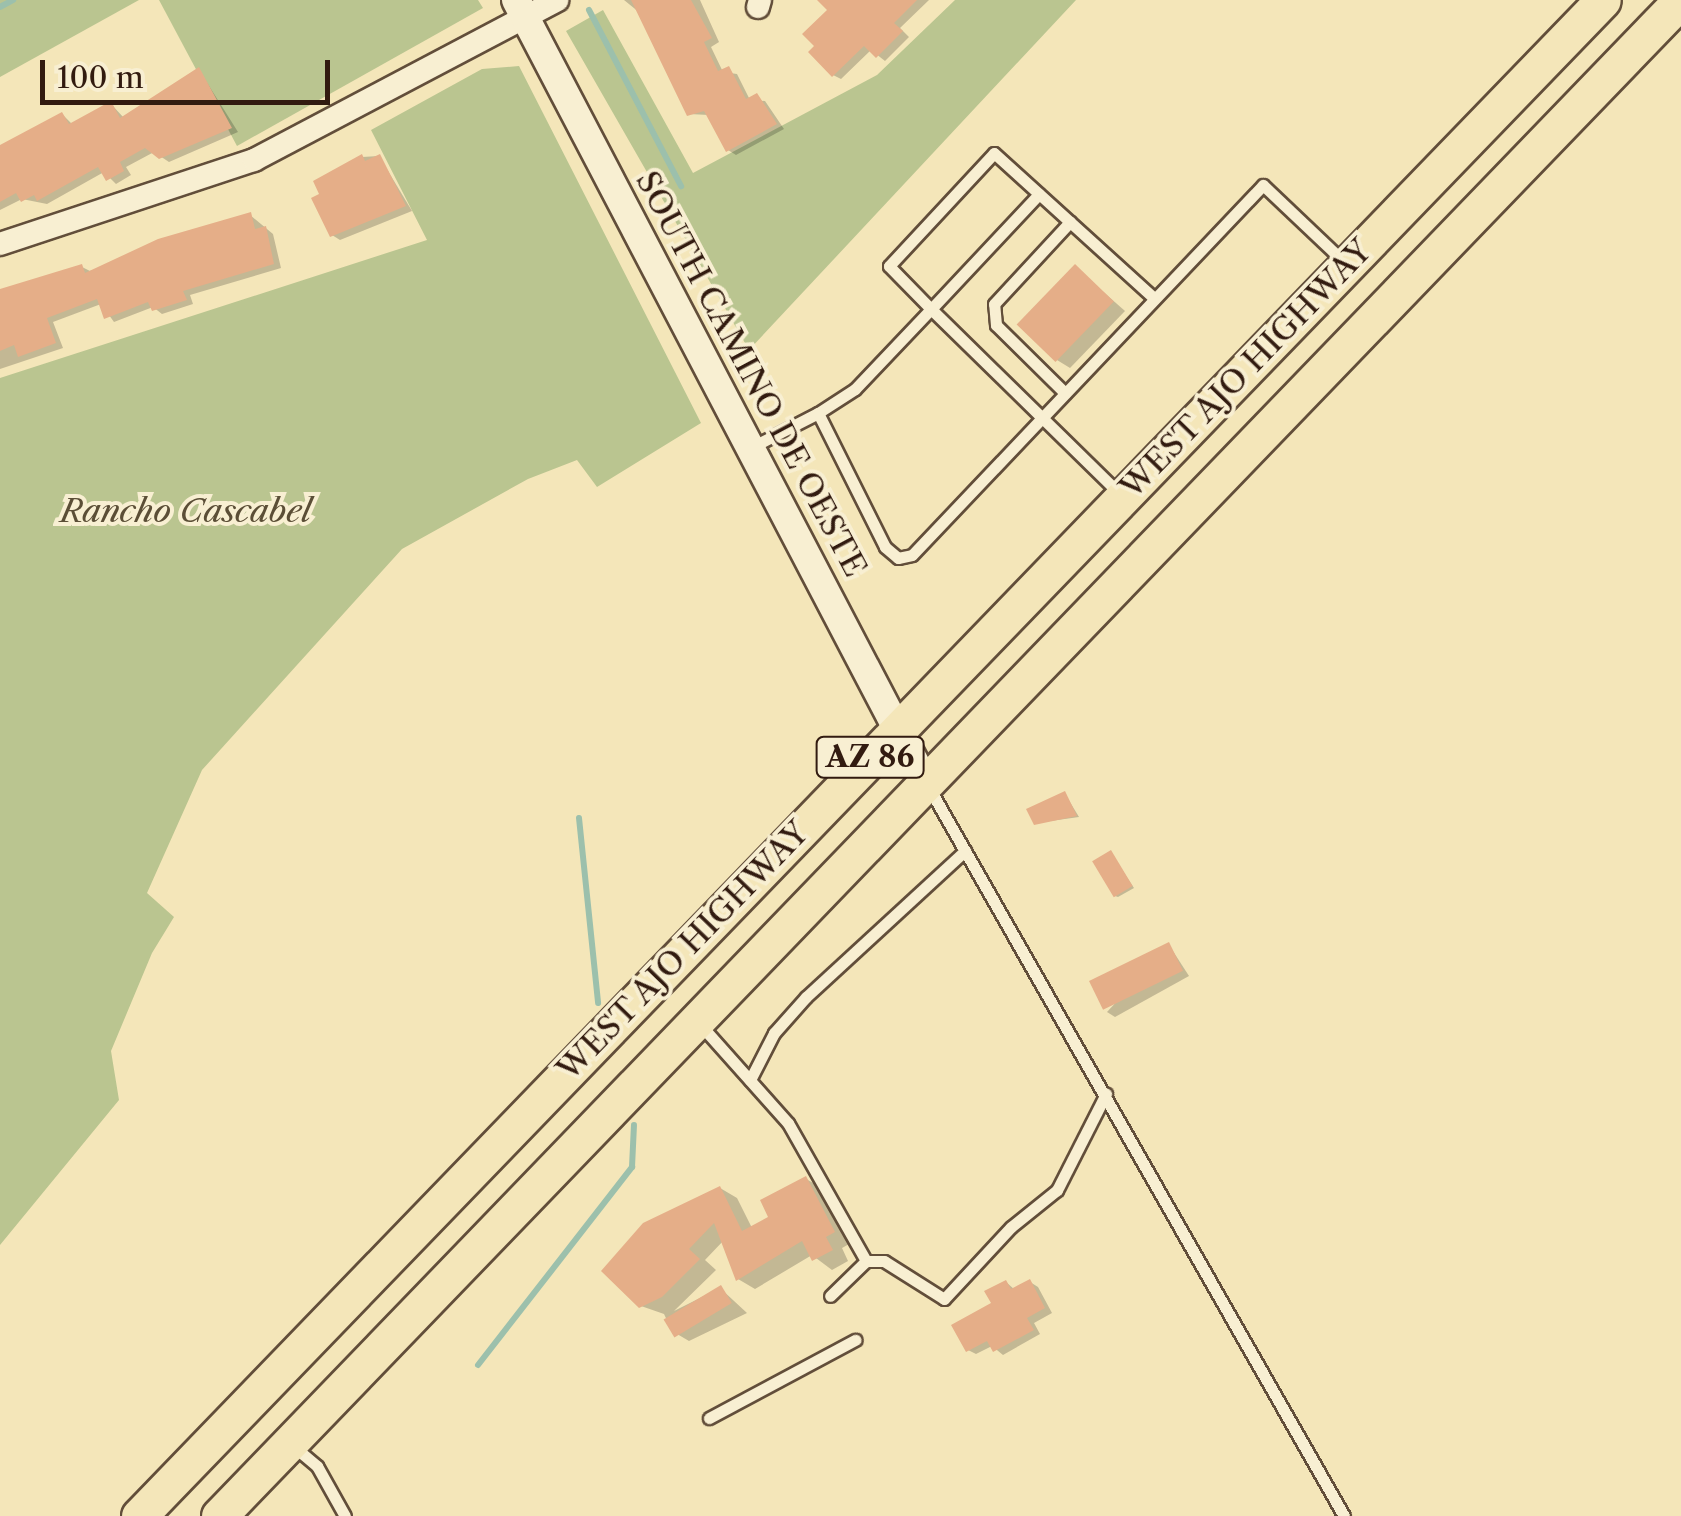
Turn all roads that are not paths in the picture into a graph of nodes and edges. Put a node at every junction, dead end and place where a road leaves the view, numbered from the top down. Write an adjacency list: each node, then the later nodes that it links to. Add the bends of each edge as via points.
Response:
1 (558, 0): 4 (street)
2 (1603, 0): 8 (main road, WEST AJO HIGHWAY / AZ 86)
3 (1681, 0): 17 (main road, WEST AJO HIGHWAY / AZ 86)
4 (520, 9): 7 (street, via 254,160); 14 (street, SOUTH CAMINO DE OESTE)
5 (1039, 194): 6 (lane); 10 (lane); 10 (lane, via 994,153 889,266)
6 (1070, 222): 9 (lane); 11 (lane, via 994,304 996,326)
7 (0, 244)
8 (1347, 265): 9 (lane, via 1262,184); 15 (main road, WEST AJO HIGHWAY / AZ 86)
9 (1154, 298): 11 (lane)
10 (931, 309): 12 (lane, via 855,389); 13 (lane)
11 (1065, 393): 13 (lane)
12 (818, 412): 13 (lane, via 885,548 898,558 912,555); 14 (lane)
13 (1043, 416): 15 (lane)
14 (750, 448): 16 (street, SOUTH CAMINO DE OESTE)
15 (1122, 496): 16 (main road, WEST AJO HIGHWAY / AZ 86)
16 (896, 729): 17 (street, SOUTH CAMINO DE OESTE); 27 (main road, WEST AJO HIGHWAY / AZ 86)
17 (924, 780): 18 (lane); 19 (main road, WEST AJO HIGHWAY / AZ 86)
18 (966, 850): 20 (lane, via 806,997 774,1033); 21 (lane)
19 (696, 1019): 20 (lane); 26 (main road, WEST AJO HIGHWAY / AZ 86)
20 (750, 1080): 22 (lane, via 788,1123)
21 (1106, 1094): 22 (lane, via 1057,1190 1011,1227 944,1299 884,1261); 30 (lane)
22 (866, 1261): 23 (lane)
23 (830, 1296)
24 (854, 1340): 25 (lane)
25 (710, 1418)
26 (289, 1442): 28 (main road, WEST AJO HIGHWAY / AZ 86); 29 (lane, via 316,1466)
27 (139, 1516)
28 (219, 1516)
29 (345, 1516)
30 (1344, 1516)

